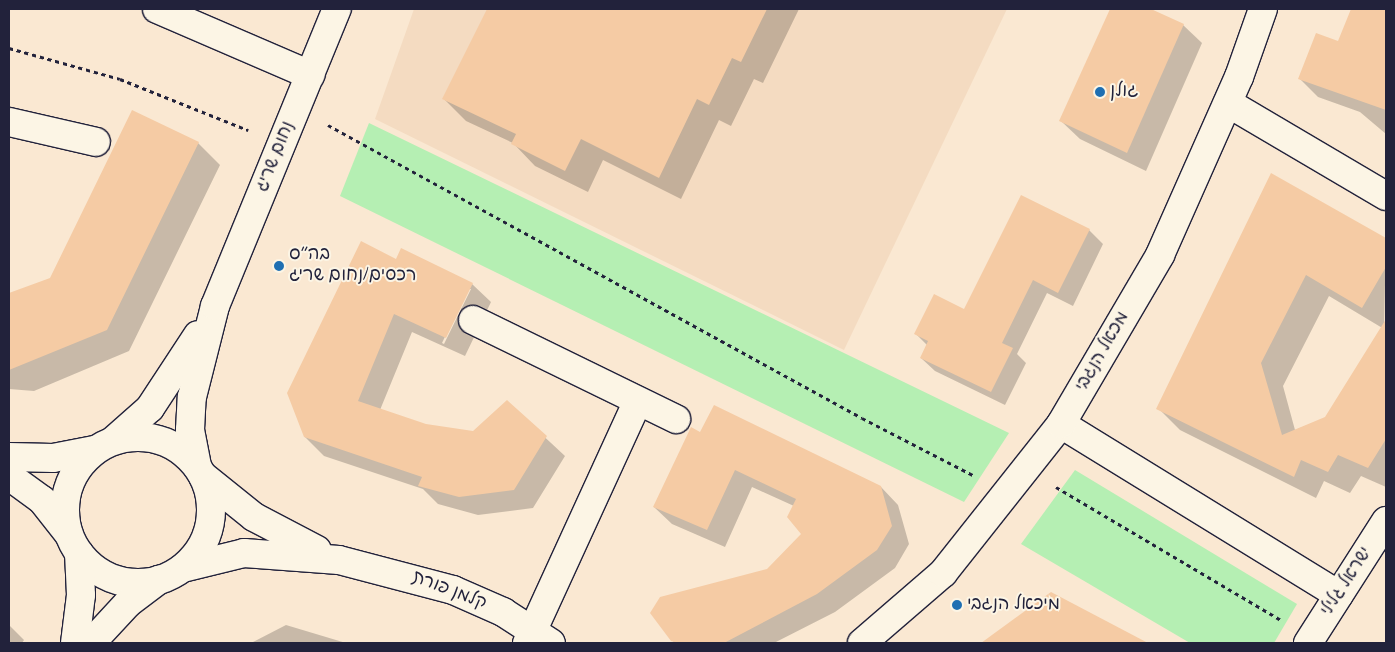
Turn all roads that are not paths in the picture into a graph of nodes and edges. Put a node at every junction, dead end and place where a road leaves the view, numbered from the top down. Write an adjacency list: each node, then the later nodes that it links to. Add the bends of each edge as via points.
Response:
1 (157, 9): 4 (street)
2 (337, 9): 4 (street, נחום שריג)
3 (1263, 9): 5 (street, מכאל הנגבי)
4 (310, 75): 9 (street, נחום שריג)
5 (1228, 103): 8 (street); 13 (street, מכאל הנגבי, via 1160,255)
6 (9, 122): 7 (street)
7 (96, 142)
8 (1386, 196)
9 (215, 306): 14 (street, נחום שריג, via 160,395); 16 (street, נחום שריג, via 192,397 190,430)
10 (473, 320): 11 (street)
11 (638, 401): 12 (street); 23 (street)
12 (676, 420)
13 (1061, 424): 22 (street); 27 (street, מכאל הנגבי, via 942,573)
14 (104, 446): 15 (street, via 53,458); 16 (street, via 136,436 158,440 180,450); 19 (street, via 78,467 68,488 64,511)
15 (9, 457)
16 (200, 471): 20 (street, קלמן פורת, via 254,517); 21 (street, via 211,520 204,542)
17 (9, 476): 19 (street, via 42,500)
18 (1386, 521): 22 (street, ישראל גלילי)
19 (74, 543): 21 (street, via 95,570 117,580); 25 (street, via 81,595)
20 (339, 560): 21 (street, קלמן פורת, via 244,553); 23 (street, קלמן פורת, via 453,590)
21 (172, 574): 26 (street, via 128,603)
22 (1339, 595): 24 (street, ישראל גלילי)
23 (537, 639)
24 (1309, 640)
25 (75, 643)
26 (91, 643)
27 (862, 643)

